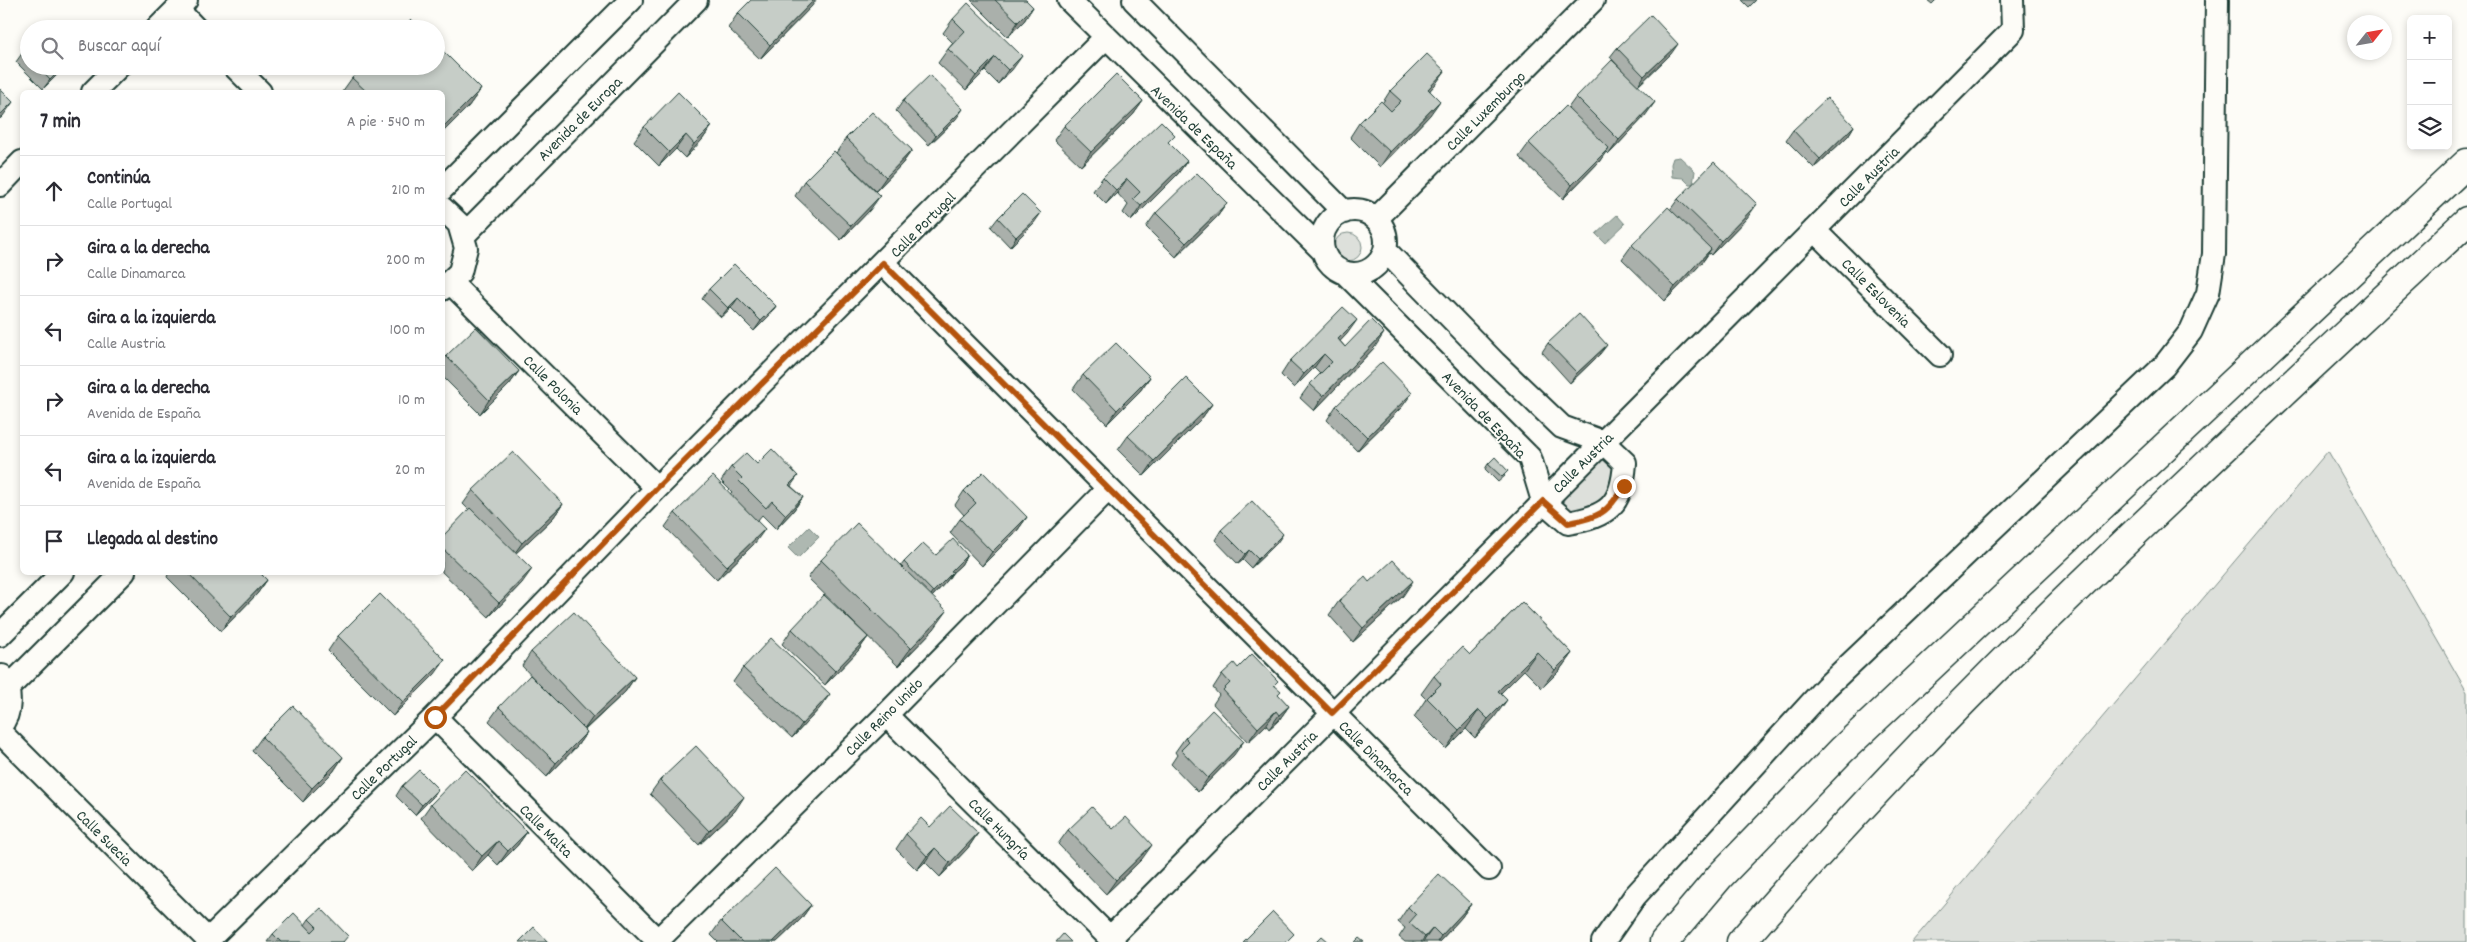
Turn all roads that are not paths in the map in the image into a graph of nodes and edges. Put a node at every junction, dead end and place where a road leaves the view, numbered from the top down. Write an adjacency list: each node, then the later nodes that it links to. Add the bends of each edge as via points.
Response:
1 (631, 0): 19 (street)
2 (696, 0): 25 (street, Avenida de Europa)
3 (1069, 0): 11 (street, Avenida de España)
4 (1134, 0): 21 (street)
5 (2012, 0): 24 (street, Calle Austria, via 2013,30)
6 (2217, 0): 49 (street, via 2214,254 2208,293 2191,331 2164,366 1826,687 1635,896)
7 (1588, 2): 22 (street, Calle Luxemburgo)
8 (181, 5): 9 (street); 10 (street)
9 (166, 20)
10 (190, 20)
11 (1106, 38): 27 (street, Avenida de España); 28 (street, Calle Portugal)
12 (110, 75): 14 (street)
13 (243, 75): 15 (street)
14 (95, 90)
15 (258, 90)
16 (2467, 163): 50 (highway, via 1842,750 1720,876)
17 (20, 164): 18 (street)
18 (0, 185)
19 (445, 186)
20 (445, 211): 25 (street, via 459,224)
21 (1344, 212): 22 (street, via 1353,209 1370,213); 27 (street, via 1337,214 1325,226 1321,242)
22 (1376, 220): 26 (street, via 1382,225 1387,241)
23 (2467, 221): 51 (highway, via 2080,584 1818,852)
24 (1814, 230): 31 (street, Calle Eslovenia); 32 (street, Calle Austria)
25 (462, 236): 30 (street, via 466,248 460,272)
26 (1385, 250): 29 (street, via 1383,258 1371,270 1354,275); 32 (street, via 1495,364 1562,427)
27 (1323, 251): 29 (street, via 1338,271)
28 (883, 263): 33 (street, Calle Portugal); 34 (street, Calle Dinamarca)
29 (1345, 272): 35 (street, Avenida de España, via 1530,458)
30 (446, 286): 33 (street, Calle Polonia)
31 (1940, 354)
32 (1603, 442): 35 (street, Calle Austria); 35 (street, via 1625,463 1624,486 1613,505 1593,519 1568,523)
33 (657, 488): 42 (street, Calle Portugal)
34 (1108, 489): 40 (street, Calle Dinamarca); 41 (street, Calle Reino Unido)
35 (1543, 501): 40 (street, Calle Austria)
36 (60, 575): 38 (street)
37 (121, 575): 39 (street)
38 (0, 635)
39 (3, 681): 43 (street, via 10,699 5,721)
40 (1332, 713): 45 (street, Calle Dinamarca); 46 (street, Calle Austria)
41 (886, 715): 46 (street, Calle Hungría); 48 (street, Calle Reino Unido)
42 (435, 717): 47 (street, Calle Portugal); 48 (street, Calle Malta)
43 (0, 726)
44 (0, 732): 47 (street, Calle Suecia)
45 (1489, 869)
46 (1112, 940)
47 (209, 941)
48 (658, 941)
49 (1603, 942)
50 (1664, 942)
51 (1741, 942)

